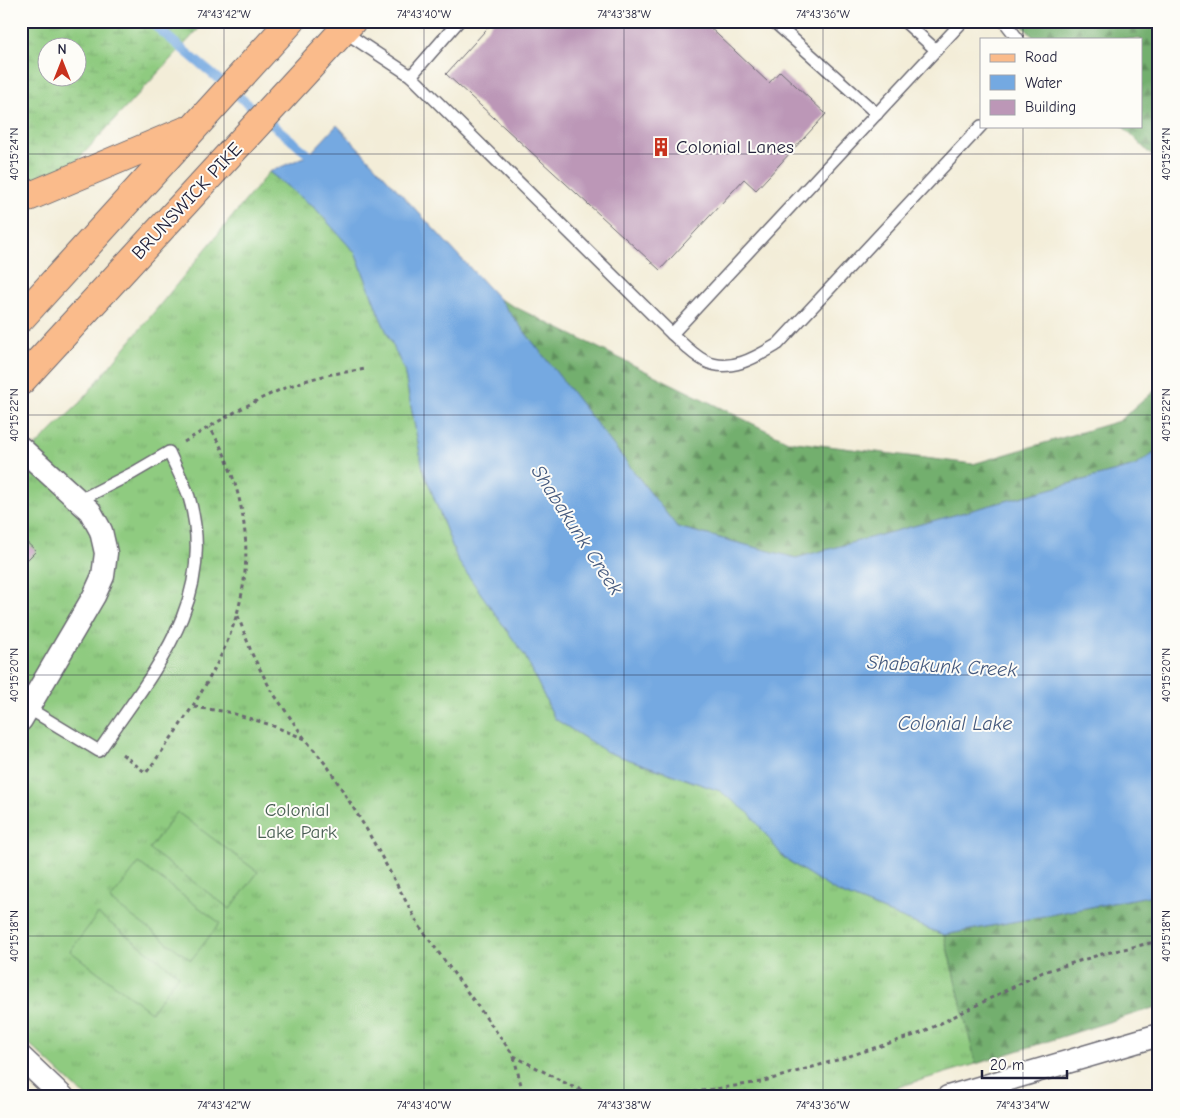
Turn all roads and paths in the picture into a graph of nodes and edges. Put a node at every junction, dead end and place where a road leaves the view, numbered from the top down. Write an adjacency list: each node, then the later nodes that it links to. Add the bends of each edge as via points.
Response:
1 (291, 21): 12 (main road)
2 (459, 21): 10 (lane)
3 (773, 21): 11 (lane)
4 (904, 21): 9 (lane)
5 (963, 21): 9 (lane)
6 (1004, 21): 8 (lane)
7 (347, 26): 10 (lane); 18 (main road, BRUNSWICK PIKE)
8 (1017, 38)
9 (936, 50): 11 (lane)
10 (411, 76): 16 (lane)
11 (877, 114): 16 (lane)
12 (194, 127): 14 (main road); 15 (main road)
13 (980, 127): 16 (lane, via 778,344 748,361 728,365 706,362)
14 (21, 200)
15 (21, 318)
16 (672, 334)
17 (364, 369): 19 (path, via 318,377 279,391)
18 (21, 381)
19 (210, 427): 21 (path); 23 (path, via 228,464 239,499 246,541)
20 (21, 448): 22 (street)
21 (169, 452): 22 (lane); 27 (lane, via 189,496 196,531 197,565 191,599 148,681)
22 (78, 501): 25 (street, via 90,511 101,531 106,553 103,576)
23 (237, 615): 24 (path, via 225,651); 26 (path, via 271,690)
24 (194, 707): 26 (path, via 228,712); 27 (path, via 146,773)
25 (25, 714): 27 (lane, via 98,751)
26 (305, 739): 30 (path, via 328,767 367,830 420,927)
27 (105, 741)
28 (1159, 941): 37 (path, via 1043,972 921,1033 837,1060 761,1082)
29 (1159, 1035): 38 (street)
30 (514, 1056): 32 (path, via 573,1088); 34 (path)
31 (21, 1057): 33 (street)
32 (598, 1096): 35 (path); 36 (path)
33 (63, 1097)
34 (524, 1097)
35 (593, 1097)
36 (630, 1097)
37 (662, 1097)
38 (948, 1097)

